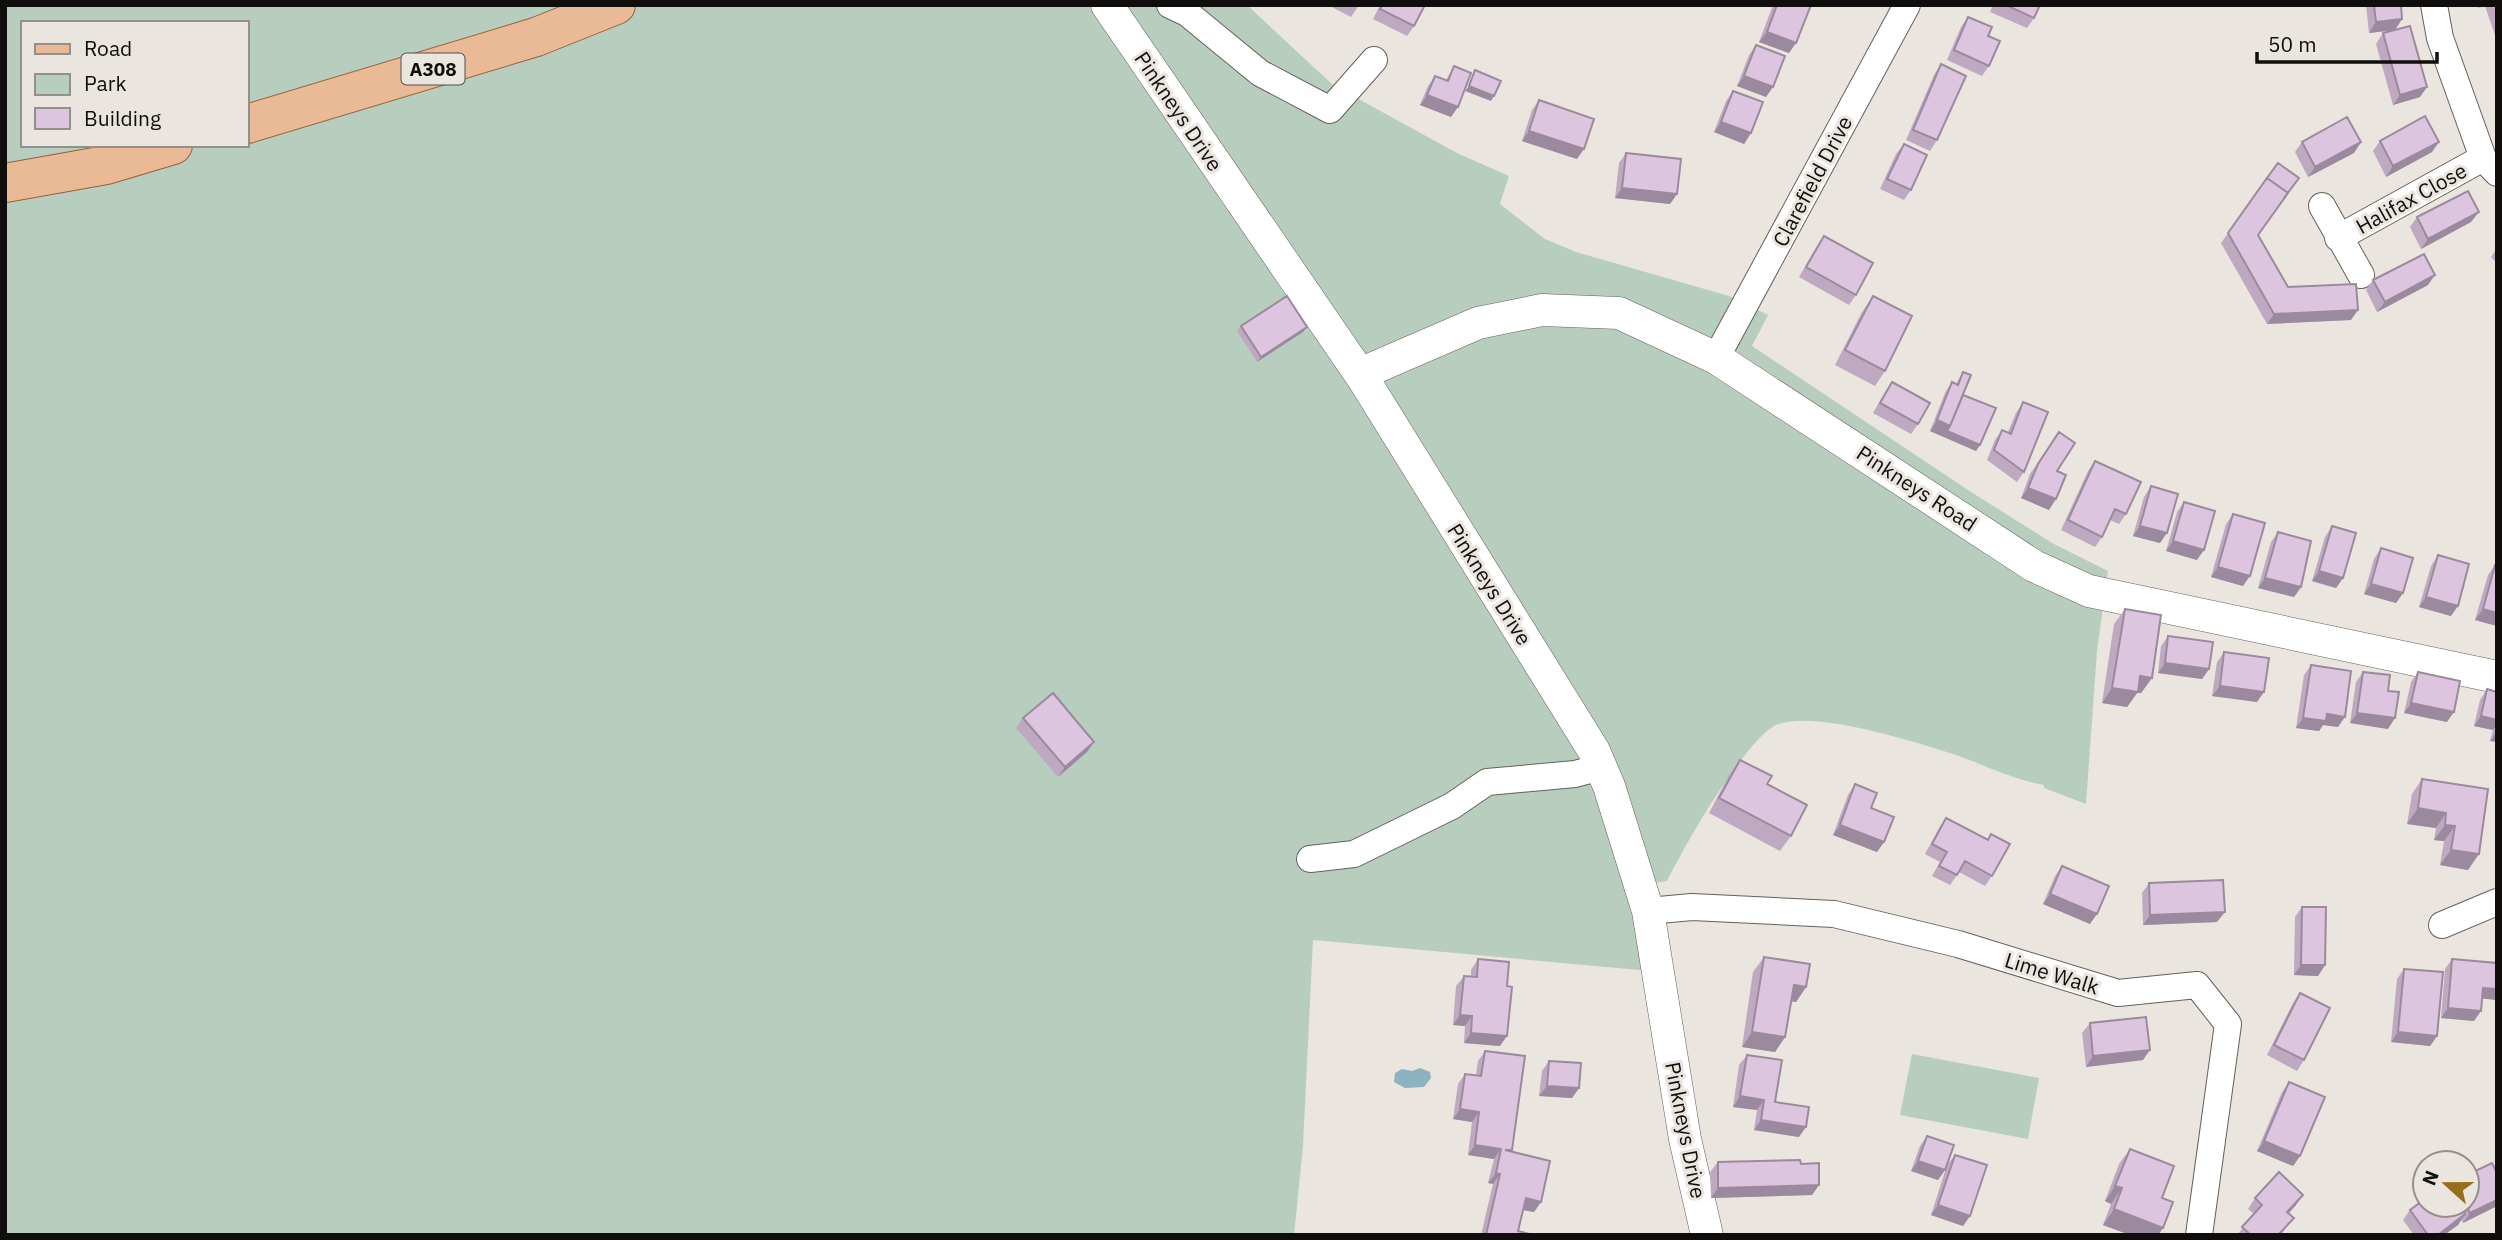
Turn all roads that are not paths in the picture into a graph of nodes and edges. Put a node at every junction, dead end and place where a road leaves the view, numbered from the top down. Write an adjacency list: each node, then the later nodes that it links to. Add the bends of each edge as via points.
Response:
1 (616, 5): 7 (main road, A308, via 536,37)
2 (1107, 5): 15 (street, Pinkneys Drive)
3 (1170, 5): 6 (street, via 1187,13 1260,73 1330,110)
4 (1907, 5): 14 (street, Clarefield Drive)
5 (2434, 5): 9 (street, via 2440,38)
6 (1374, 60)
7 (248, 124)
8 (166, 147): 10 (main road, via 106,165)
9 (2490, 165): 12 (street, Halifax Close)
10 (5, 183)
11 (2322, 206): 12 (street, Halifax Close)
12 (2338, 238): 13 (street, Halifax Close)
13 (2361, 275)
14 (1716, 358): 15 (street, Pinkneys Road, via 1619,313 1542,310 1478,323); 16 (street, Pinkneys Road, via 2034,566 2089,591)
15 (1360, 374): 17 (street, Pinkneys Drive)
16 (2497, 677)
17 (1601, 767): 18 (street, via 1575,774 1487,782 1452,806 1354,854); 20 (street, Pinkneys Drive)
18 (1310, 859)
19 (2497, 902): 21 (street)
20 (1648, 911): 22 (street, Pinkneys Drive, via 1685,1139); 23 (street, Lime Walk, via 1692,907 1834,914 1958,944 2118,993 2197,985 2228,1024)
21 (2442, 925)
22 (1707, 1235)
23 (2199, 1235)

